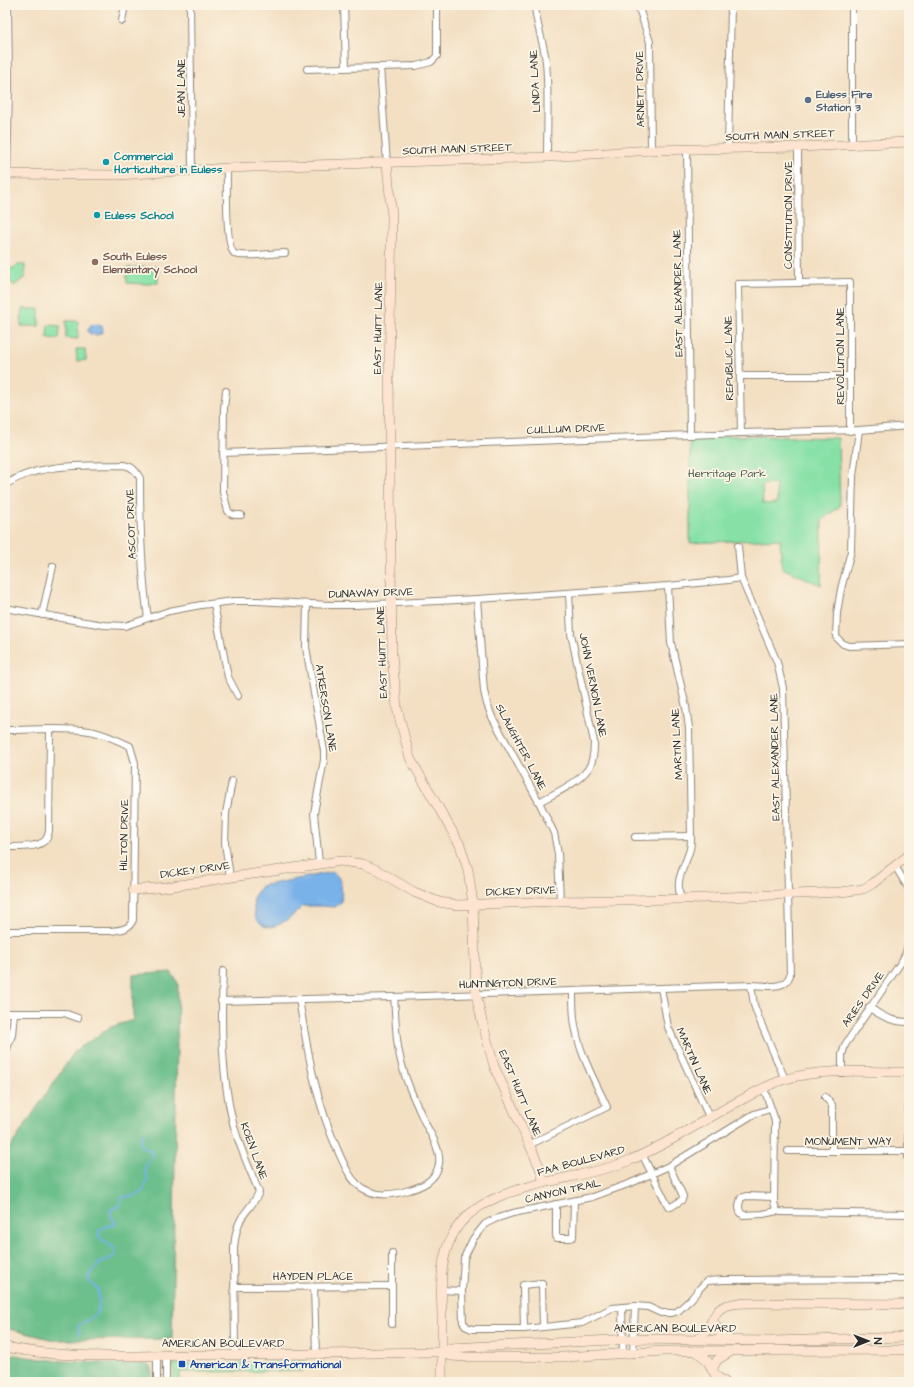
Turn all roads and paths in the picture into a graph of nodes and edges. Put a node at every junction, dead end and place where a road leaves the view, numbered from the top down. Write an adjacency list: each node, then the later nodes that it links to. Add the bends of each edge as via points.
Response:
1 (8, 5): 11 (street)
2 (125, 5): 10 (street)
3 (190, 5): 24 (street, JEAN LANE)
4 (344, 5): 13 (street)
5 (437, 5): 12 (street, via 437,56 425,65)
6 (535, 5): 21 (street, LINDA LANE, via 537,26 546,61)
7 (638, 5): 19 (street, ARNETT DRIVE, via 650,42)
8 (731, 5): 18 (street)
9 (852, 5): 16 (street)
10 (122, 21)
11 (7, 67): 25 (street)
12 (380, 67): 13 (street); 22 (street)
13 (346, 68): 14 (street)
14 (306, 69)
15 (909, 142): 16 (street, SOUTH MAIN STREET)
16 (852, 145): 17 (street, SOUTH MAIN STREET)
17 (798, 147): 18 (street, SOUTH MAIN STREET); 27 (street, CONSTITUTION DRIVE)
18 (728, 148): 20 (street, SOUTH MAIN STREET)
19 (651, 150): 20 (street, SOUTH MAIN STREET); 21 (street, SOUTH MAIN STREET)
20 (686, 150): 35 (street, EAST ALEXANDER LANE)
21 (547, 157): 22 (street, SOUTH MAIN STREET)
22 (387, 164): 23 (street, SOUTH MAIN STREET); 36 (street, EAST HUITT LANE, via 392,216)
23 (227, 168): 24 (street, SOUTH MAIN STREET); 26 (street, via 228,237 233,252 249,255)
24 (192, 170): 25 (street, SOUTH MAIN STREET, via 118,175)
25 (6, 174)
26 (285, 253)
27 (799, 283): 28 (street, REPUBLIC LANE, via 738,284); 29 (street, REVOLUTION LANE, via 850,282)
28 (740, 376): 29 (street); 34 (street, REPUBLIC LANE)
29 (850, 376): 33 (street, REVOLUTION LANE)
30 (226, 391): 37 (street)
31 (909, 426): 32 (street, CULLUM DRIVE)
32 (859, 430): 33 (street, CULLUM DRIVE); 52 (street, via 852,476 851,551 841,589 836,637 849,646)
33 (850, 431): 34 (street, CULLUM DRIVE)
34 (741, 433): 35 (street, CULLUM DRIVE)
35 (690, 435): 36 (street, CULLUM DRIVE)
36 (390, 446): 37 (street, CULLUM DRIVE); 48 (street, EAST HUITT LANE)
37 (223, 453): 39 (street, via 223,492 228,511 236,516)
38 (5, 485): 51 (street, ASCOT DRIVE, via 21,476 42,470 124,465 135,470 140,478 141,542)
39 (241, 515)
40 (738, 546): 42 (street, EAST ALEXANDER LANE)
41 (53, 566): 50 (street)
42 (741, 578): 43 (street, DUNAWAY DRIVE); 67 (street, EAST ALEXANDER LANE, via 775,655 783,688)
43 (668, 586): 44 (street, DUNAWAY DRIVE); 59 (street, MARTIN LANE, via 672,643 689,728)
44 (569, 593): 45 (street, DUNAWAY DRIVE); 57 (street, JOHN VERNON LANE, via 572,634 594,751 589,768 584,773)
45 (477, 599): 48 (street, DUNAWAY DRIVE); 57 (street, SLAUGHTER LANE, via 487,704)
46 (214, 604): 47 (street, DUNAWAY DRIVE, via 257,600); 51 (street, DUNAWAY DRIVE, via 169,611); 53 (street, via 228,677)
47 (307, 604): 48 (street, DUNAWAY DRIVE); 62 (street, ATKERSON LANE, via 306,647 324,751 314,813)
48 (392, 604): 70 (street, EAST HUITT LANE, via 395,693 405,740 410,758 460,845 468,870)
49 (5, 608): 50 (street, DUNAWAY DRIVE)
50 (42, 615): 51 (street, DUNAWAY DRIVE, via 125,626)
51 (148, 618)
52 (909, 644)
53 (238, 696)
54 (5, 730): 55 (street)
55 (50, 730): 60 (street, via 47,839 38,845); 66 (street, HILTON DRIVE, via 90,731 130,746 136,763)
56 (232, 781): 64 (street, via 226,813 225,843)
57 (539, 802): 69 (street, SLAUGHTER LANE, via 557,845)
58 (635, 836): 59 (street)
59 (691, 836): 68 (street, MARTIN LANE, via 690,849 680,872 678,885)
60 (5, 847)
61 (909, 855): 63 (street, DICKEY DRIVE)
62 (319, 863): 64 (street, DICKEY DRIVE); 70 (street, DICKEY DRIVE, via 340,861 363,864 414,892 439,902)
63 (895, 866): 65 (street); 67 (street, DICKEY DRIVE, via 863,889)
64 (230, 877): 66 (street, DICKEY DRIVE)
65 (909, 889)
66 (133, 890): 71 (street, HILTON DRIVE, via 133,920 131,925 124,929)
67 (788, 894): 68 (street, DICKEY DRIVE); 74 (street, EAST ALEXANDER LANE)
68 (681, 899): 69 (street, DICKEY DRIVE)
69 (560, 901): 70 (street, DICKEY DRIVE)
70 (473, 904): 78 (street, EAST HUITT LANE)
71 (5, 931)
72 (909, 939): 82 (street, ARIES DRIVE, via 902,961)
73 (223, 971): 81 (street, KOEN LANE)
74 (790, 976): 75 (street, HUNTINGTON DRIVE, via 782,985)
75 (751, 985): 76 (street, HUNTINGTON DRIVE); 90 (street, via 759,1019)
76 (661, 988): 77 (street, HUNTINGTON DRIVE); 94 (street, MARTIN LANE, via 668,1028)
77 (573, 991): 78 (street, HUNTINGTON DRIVE); 95 (street, via 578,1040 607,1107)
78 (476, 994): 79 (street, HUNTINGTON DRIVE); 95 (street, EAST HUITT LANE, via 494,1066)
79 (394, 997): 80 (street, HUNTINGTON DRIVE); 80 (street, via 399,1056 413,1098 435,1143 439,1164 430,1182 412,1190 384,1196 363,1188 353,1180 343,1164 315,1088)
80 (298, 999): 81 (street, HUNTINGTON DRIVE)
81 (222, 1000): 110 (street, KOEN LANE, via 224,1071 233,1124 258,1192 255,1202 241,1220 236,1232)
82 (870, 1007): 86 (street, via 892,1020); 89 (street, ARIES DRIVE, via 845,1045)
83 (5, 1013): 84 (street)
84 (14, 1014): 85 (street, via 64,1013); 87 (street, via 12,1035)
85 (78, 1018)
86 (909, 1022)
87 (5, 1054)
88 (909, 1072): 89 (street, FAA BOULEVARD); 96 (street, MONUMENT WAY, via 908,1154)
89 (842, 1073): 90 (street, FAA BOULEVARD)
90 (785, 1079): 91 (street, FAA BOULEVARD)
91 (764, 1088): 93 (street); 94 (street, FAA BOULEVARD)
92 (825, 1097): 96 (street, via 832,1105)
93 (770, 1109): 99 (street, CANYON TRAIL, via 754,1114); 102 (street, via 774,1122)
94 (708, 1117): 98 (street, FAA BOULEVARD)
95 (529, 1145): 101 (street, EAST HUITT LANE)
96 (832, 1150): 97 (street, MONUMENT WAY)
97 (788, 1151)
98 (642, 1154): 100 (street); 101 (street, FAA BOULEVARD, via 611,1167)
99 (669, 1166): 100 (street, CANYON TRAIL); 100 (street, via 683,1196 682,1200 671,1207 668,1206)
100 (652, 1174): 103 (street, CANYON TRAIL, via 592,1197)
101 (544, 1183): 112 (street, FAA BOULEVARD, via 502,1196 477,1208 463,1220 448,1244 442,1264)
102 (774, 1197): 105 (street); 105 (street, via 746,1196 741,1198 738,1206 743,1215)
103 (574, 1201): 104 (street, CANYON TRAIL); 104 (street, via 571,1238 556,1236)
104 (556, 1204): 113 (street, CANYON TRAIL, via 513,1213 485,1224 473,1239 464,1258)
105 (777, 1210): 106 (street)
106 (909, 1214)
107 (392, 1253): 109 (street)
108 (909, 1279): 115 (street, via 724,1280 707,1282 678,1311 672,1313 661,1313 648,1307)
109 (391, 1286): 111 (street, HAYDEN PLACE); 118 (street)
110 (234, 1287): 111 (street, HAYDEN PLACE); 134 (street, KOEN LANE)
111 (314, 1287): 131 (street)
112 (441, 1290): 113 (street); 130 (street, FAA BOULEVARD)
113 (462, 1291): 120 (street, CANYON TRAIL, via 463,1322 467,1327)
114 (909, 1304): 117 (street, via 733,1304 717,1311)
115 (635, 1306): 116 (street, CANYON TRAIL); 124 (street)
116 (622, 1307): 119 (street, CANYON TRAIL, via 612,1308 582,1323); 123 (street)
117 (713, 1321): 122 (street, via 707,1332); 125 (street, via 720,1333)
118 (392, 1324)
119 (543, 1328): 120 (street, CANYON TRAIL); 120 (street, via 542,1283 523,1284)
120 (524, 1329)
121 (909, 1337): 125 (street, AMERICAN BOULEVARD)
122 (697, 1339): 124 (street, AMERICAN BOULEVARD); 125 (street, AMERICAN BOULEVARD)
123 (623, 1340): 124 (street, AMERICAN BOULEVARD); 130 (street, AMERICAN BOULEVARD, via 451,1348); 132 (street)
124 (633, 1340): 133 (street)
125 (730, 1340)
126 (5, 1346): 135 (street, AMERICAN BOULEVARD, via 51,1354)
127 (909, 1350): 129 (street, AMERICAN BOULEVARD)
128 (696, 1351): 129 (street, AMERICAN BOULEVARD); 133 (street, AMERICAN BOULEVARD); 136 (street, via 707,1360)
129 (733, 1351): 136 (street, via 717,1360)
130 (442, 1352): 131 (street, AMERICAN BOULEVARD); 132 (street, AMERICAN BOULEVARD, via 465,1357); 139 (street, FAA BOULEVARD)
131 (316, 1354): 134 (street, AMERICAN BOULEVARD)
132 (623, 1354): 133 (street, AMERICAN BOULEVARD)
133 (633, 1354)
134 (235, 1355): 135 (street, AMERICAN BOULEVARD)
135 (161, 1356): 137 (street); 138 (street)
136 (712, 1370): 140 (street)
137 (157, 1382)
138 (166, 1382)
139 (442, 1382)
140 (725, 1382)

